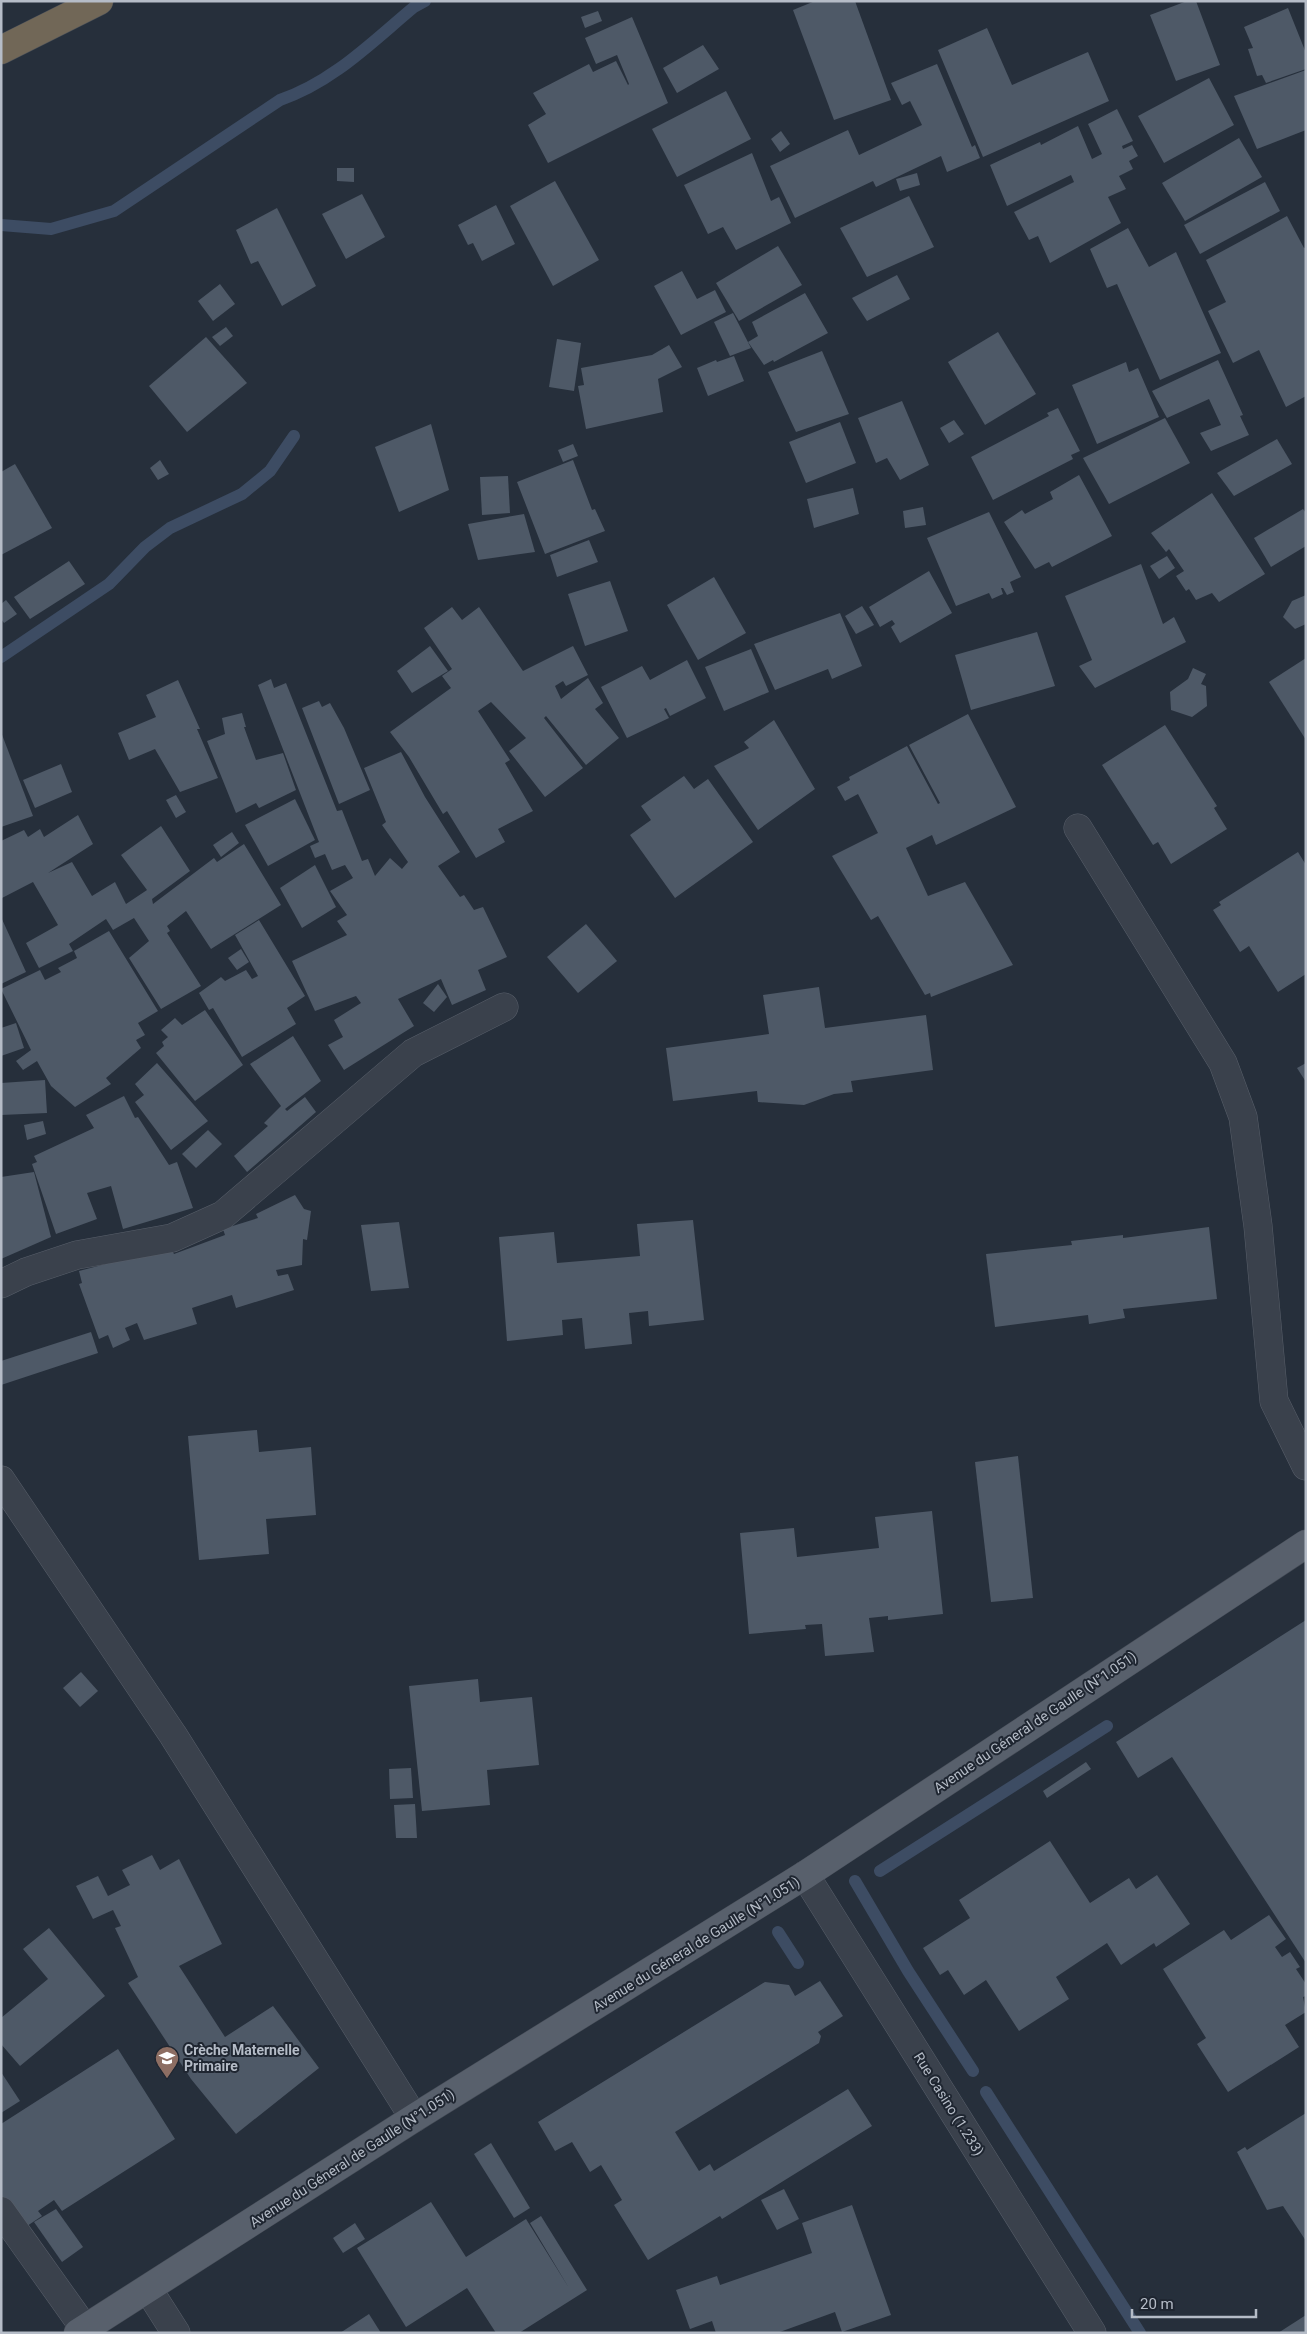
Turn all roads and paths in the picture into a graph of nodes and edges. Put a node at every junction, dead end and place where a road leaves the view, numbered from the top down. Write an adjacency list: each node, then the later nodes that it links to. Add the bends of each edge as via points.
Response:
1 (99, 1): 2 (highway)
2 (1, 50)
3 (1078, 828): 6 (street, via 1223,1063 1243,1118 1258,1226 1274,1401)
4 (504, 1007): 5 (street, via 413,1053 224,1215 172,1238 77,1255)
5 (1, 1284)
6 (1306, 1466)
7 (1, 1480): 10 (street, via 173,1735)
8 (1306, 1544): 9 (main road, Avenue du Géneral de Gaulle (N°1.051))
9 (805, 1875): 10 (main road, Avenue du Géneral de Gaulle (N°1.051)); 15 (street, Rue Casino (1.233))
10 (414, 2118): 12 (main road, Avenue du Géneral de Gaulle (N°1.051))
11 (1, 2211): 13 (street)
12 (148, 2289): 13 (main road, Avenue du Géneral de Gaulle (N°1.051)); 14 (street)
13 (81, 2331)
14 (176, 2333)
15 (1092, 2333)

